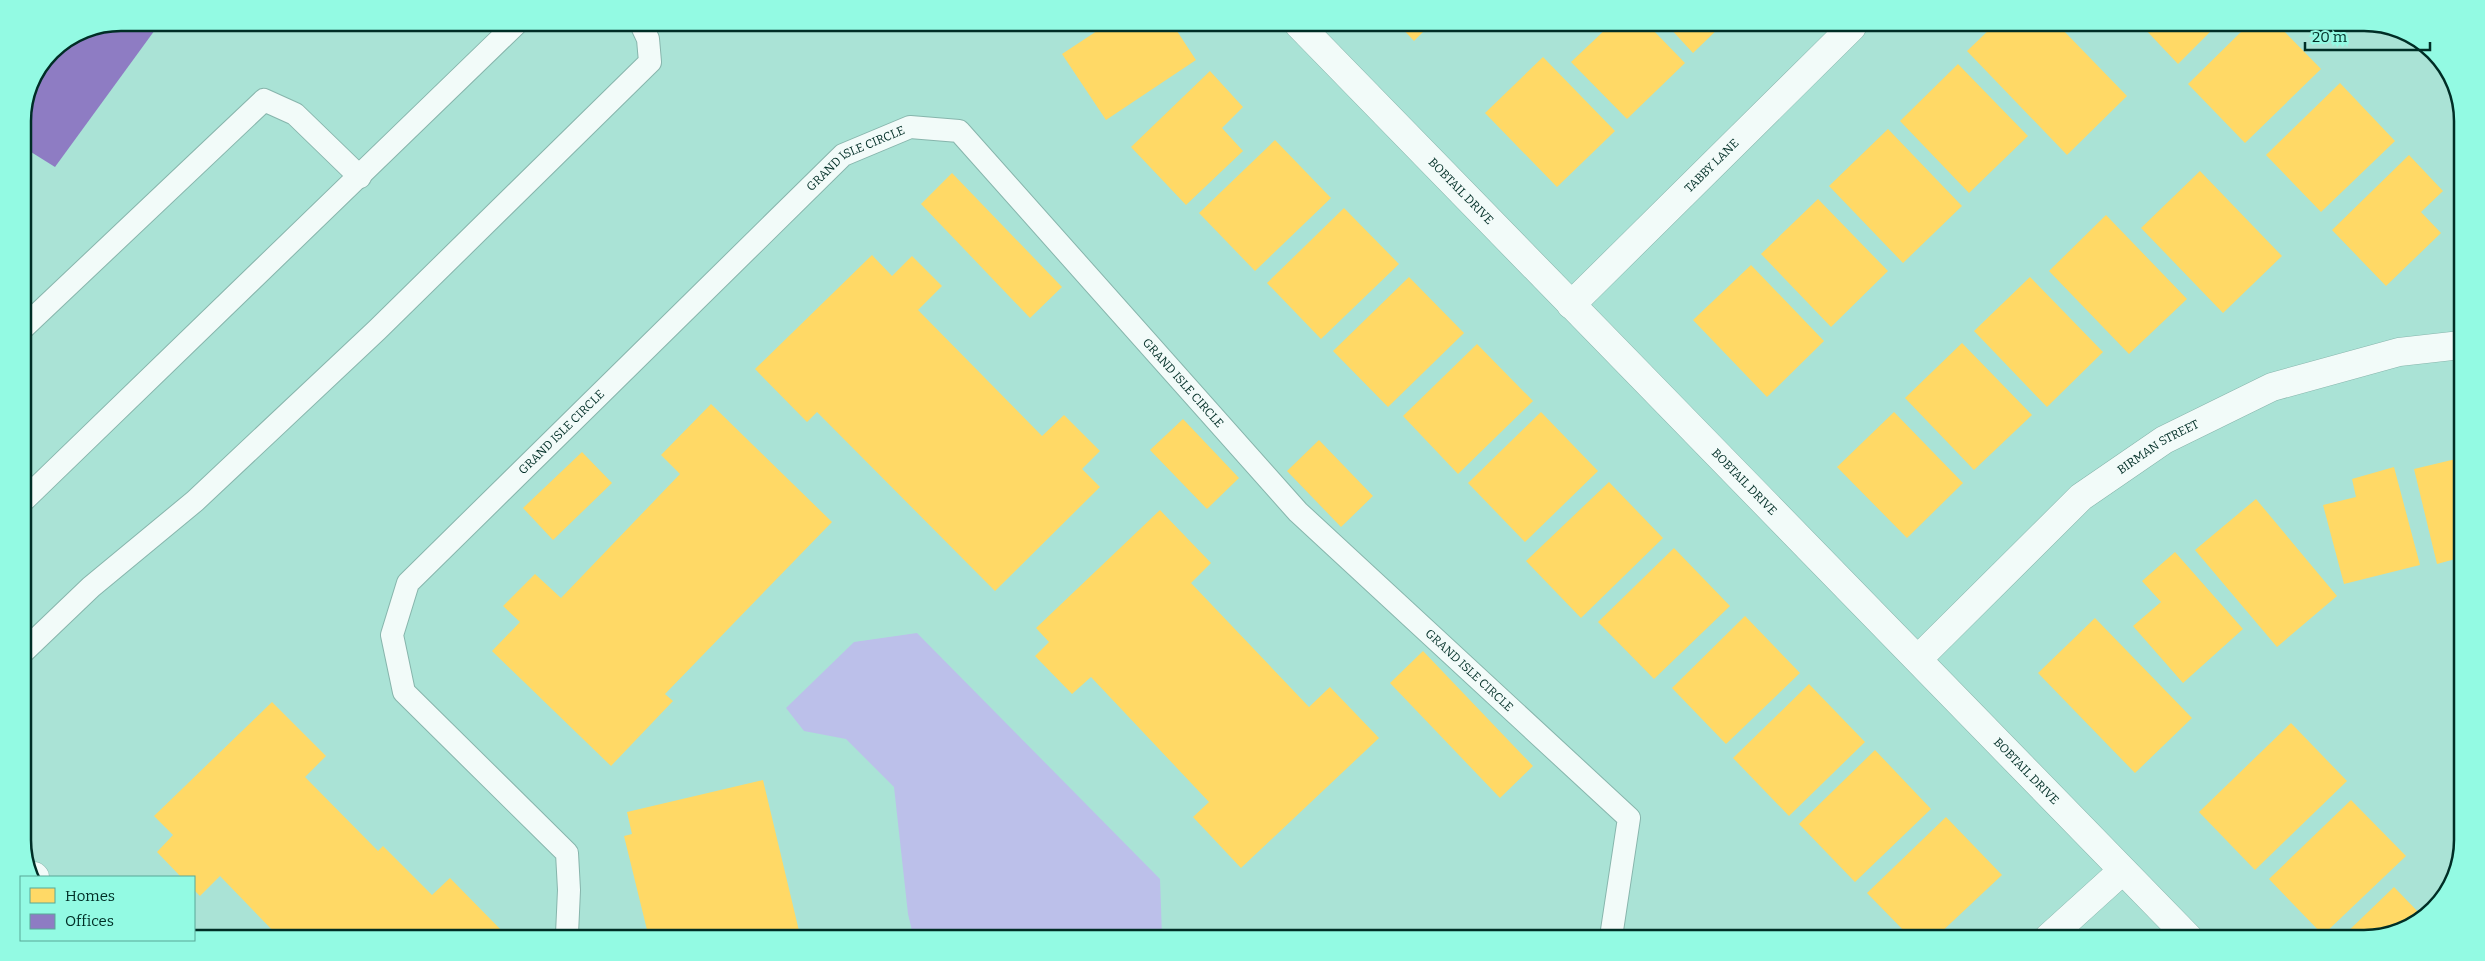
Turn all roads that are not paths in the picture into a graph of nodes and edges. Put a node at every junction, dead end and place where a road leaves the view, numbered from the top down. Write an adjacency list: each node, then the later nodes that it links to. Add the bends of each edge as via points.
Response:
1 (509, 31): 5 (lane)
2 (644, 31): 10 (lane, via 650,62 377,330 195,501 90,587)
3 (1305, 31): 6 (street, BOBTAIL DRIVE)
4 (1847, 31): 6 (street, TABBY LANE)
5 (360, 177): 7 (lane, via 295,114 264,100); 9 (lane)
6 (1571, 305): 11 (street, BOBTAIL DRIVE)
7 (31, 320)
8 (2454, 346): 11 (street, BIRMAN STREET, via 2399,352 2272,387 2164,440 2080,498)
9 (31, 493)
10 (31, 644)
11 (1918, 659): 12 (street, BOBTAIL DRIVE)
12 (2122, 871): 15 (street); 16 (street, BOBTAIL DRIVE)
13 (566, 930): 14 (lane, GRAND ISLE CIRCLE, via 567,852 404,692 392,635 408,583 843,155 910,127 959,131 1298,512 1629,818)
14 (1612, 930)
15 (2057, 930)
16 (2181, 930)

